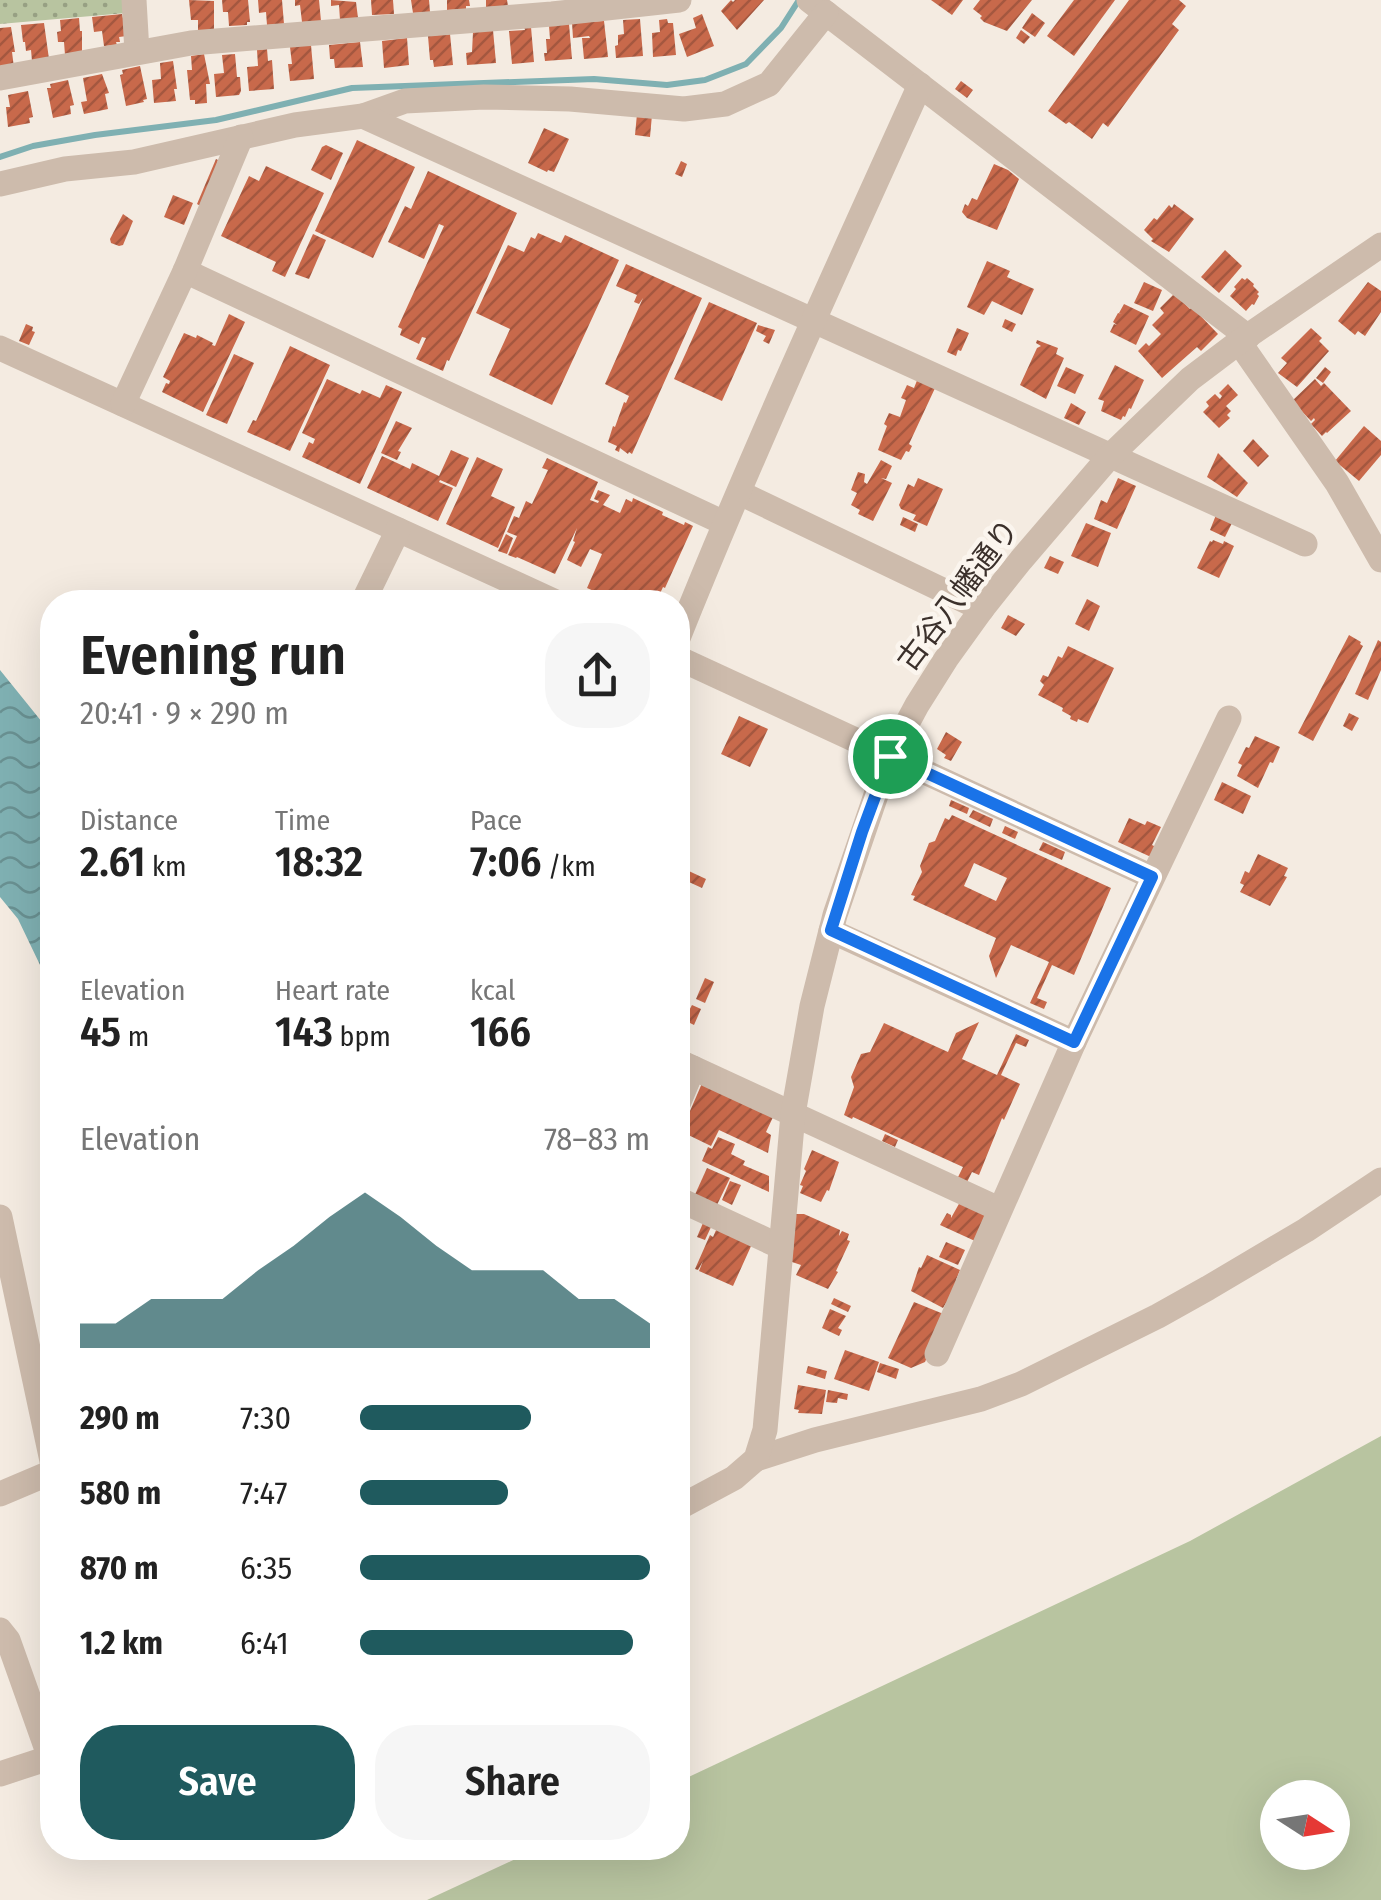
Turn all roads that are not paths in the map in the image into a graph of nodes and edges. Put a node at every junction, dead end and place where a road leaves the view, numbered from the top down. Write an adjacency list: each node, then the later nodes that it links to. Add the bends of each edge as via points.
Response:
1 (134, 0): 5 (street)
2 (679, 0): 3 (street)
3 (624, 3): 5 (street)
4 (817, 6): 7 (street); 8 (street, via 769,84 725,104 684,109 484,97 405,101)
5 (138, 52): 6 (street)
6 (0, 78)
7 (920, 85): 13 (street); 14 (street)
8 (363, 116): 9 (street); 13 (street)
9 (242, 136): 10 (street); 12 (street)
10 (0, 184)
11 (1380, 247): 14 (street, 古谷八幡通り)
12 (185, 271): 16 (street); 19 (street)
13 (814, 321): 17 (street); 18 (street)
14 (1244, 340): 17 (street, 古谷八幡通り, via 1190,379); 22 (street)
15 (0, 348): 16 (street)
16 (123, 404): 20 (street)
17 (1110, 456): 21 (street); 26 (street, 古谷八幡通り)
18 (740, 493): 19 (street); 26 (street)
19 (724, 523): 25 (street)
20 (398, 530): 23 (street); 24 (street)
21 (1305, 544)
22 (1381, 560)
23 (369, 590)
24 (530, 590)
25 (690, 608)
26 (982, 609): 29 (street, 古谷八幡通り)
27 (690, 664): 29 (street)
28 (1229, 718): 30 (street)
29 (890, 756): 30 (street); 31 (street, 古谷八幡通り)
30 (1152, 877): 32 (street)
31 (831, 930): 32 (street); 34 (street, 古谷八幡通り)
32 (1074, 1042): 37 (street)
33 (690, 1067): 34 (street)
34 (793, 1114): 37 (street); 39 (street, 古谷八幡通り)
35 (1381, 1180): 42 (street, via 1191,1298 1021,1384)
36 (690, 1205): 39 (street)
37 (999, 1209): 40 (street)
38 (0, 1217): 41 (street)
39 (781, 1247): 42 (street, 古谷八幡通り, via 765,1430)
40 (937, 1354)
41 (40, 1404)
42 (756, 1459): 45 (street)
43 (40, 1477): 44 (street)
44 (0, 1494)
45 (690, 1502)
46 (0, 1630): 47 (street)
47 (40, 1727)
48 (40, 1761): 49 (street)
49 (0, 1774)

